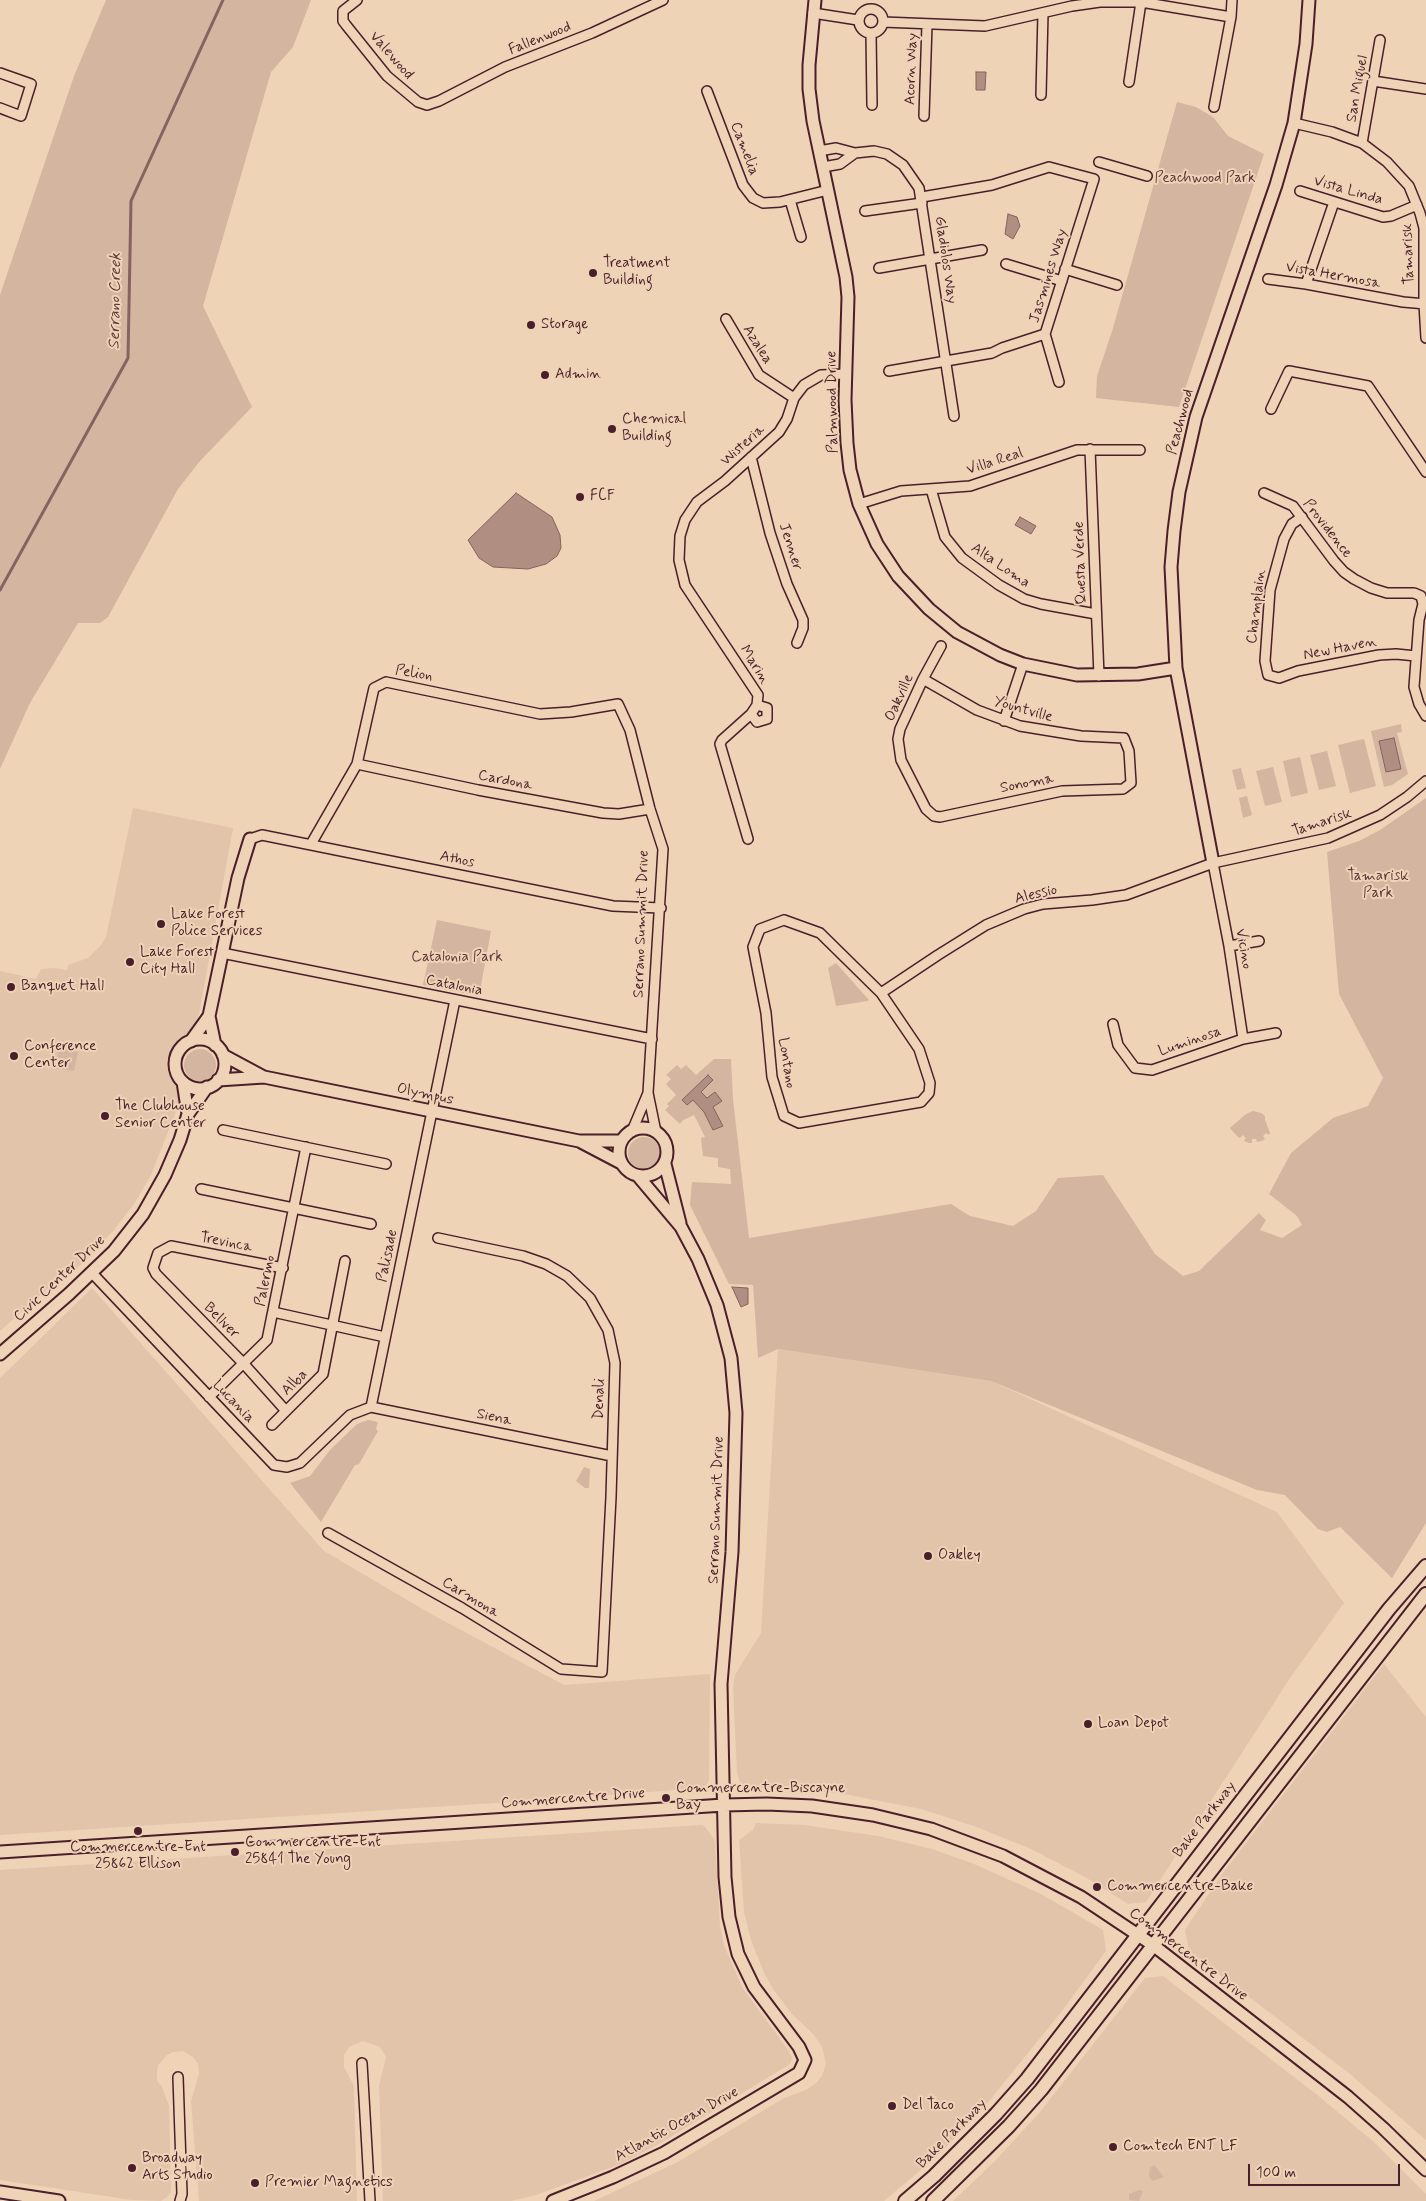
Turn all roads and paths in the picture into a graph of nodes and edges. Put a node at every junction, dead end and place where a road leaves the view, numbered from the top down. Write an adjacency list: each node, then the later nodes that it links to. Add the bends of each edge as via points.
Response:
1 (357, 0): 23 (street, Valewood, via 343,11 346,25 387,76 418,102)
2 (663, 0): 23 (street, Fallenwood, via 592,33 505,67)
3 (815, 0): 9 (street, Palmwood Drive)
4 (878, 0): 8 (street)
5 (1232, 0): 11 (street)
6 (1309, 0): 28 (street, Peachwood)
7 (1141, 2): 10 (street, via 1100,2); 11 (street); 19 (street)
8 (874, 10): 12 (street, via 864,11); 13 (street, via 881,14)
9 (813, 12): 12 (street); 30 (street, Palmwood Drive, via 809,89)
10 (1043, 13): 14 (street, via 985,26); 22 (street)
11 (1231, 17): 25 (street)
12 (858, 20): 15 (street, via 863,31)
13 (883, 22): 14 (street); 15 (street, via 878,31)
14 (927, 24): 27 (street, Acorn Way)
15 (871, 34): 24 (street)
16 (1380, 40): 18 (street, San Miguel)
17 (0, 73): 26 (street, via 31,84 21,116)
18 (1373, 81): 20 (street); 29 (street, San Miguel)
19 (1129, 82)
20 (1426, 89)
21 (708, 91): 37 (street, Camelia, via 745,189 764,203)
22 (1041, 95)
23 (427, 105)
24 (872, 105)
25 (1214, 107)
26 (0, 108)
27 (924, 116)
28 (1294, 123): 29 (street, Tamarisk); 77 (street, Peachwood, via 1276,185 1196,417 1182,476 1171,567)
29 (1362, 143): 40 (street, Tamarisk, via 1396,171 1409,186)
30 (819, 151): 31 (street, Gladiolos Way, via 836,148); 33 (street, Palmwood Drive)
31 (855, 153): 33 (street, Gladiolos Way, via 840,164); 38 (street, Gladiolos Way, via 874,151 894,157 915,180)
32 (1099, 162): 34 (street)
33 (823, 167): 35 (street, Palmwood Drive)
34 (1147, 176)
35 (828, 190): 37 (street, Camelia); 58 (street, Palmwood Drive, via 844,258 848,297)
36 (1300, 191): 39 (street, Vista Linda)
37 (790, 200): 42 (street)
38 (922, 200): 41 (street); 44 (street, Gladiolos Way); 47 (street, Jasmines Way, via 992,186 1049,167 1094,179)
39 (1334, 202): 40 (street, Vista Linda, via 1383,217); 50 (street)
40 (1417, 205): 52 (street, Tamarisk, via 1424,228)
41 (866, 212)
42 (801, 237)
43 (982, 250): 44 (street)
44 (930, 258): 46 (street); 56 (street, Gladiolos Way)
45 (1006, 264): 49 (street)
46 (879, 268)
47 (1065, 269): 49 (street, Jasmines Way); 51 (street)
48 (1268, 279): 50 (street, Vista Hermosa)
49 (1062, 281): 54 (street, Jasmines Way)
50 (1306, 284): 52 (street, Vista Hermosa)
51 (1117, 285)
52 (1425, 304): 55 (street, Tamarisk)
53 (726, 319): 60 (street, Azalea, via 759,375)
54 (1045, 334): 56 (street, via 992,353); 59 (street, Jasmines Way)
55 (1426, 338)
56 (946, 361): 57 (street); 62 (street, Gladiolos Way)
57 (889, 371)
58 (846, 374): 60 (street, Wisteria, via 812,378); 69 (street, Palmwood Drive, via 846,443)
59 (1059, 382)
60 (794, 398): 65 (street, Wisteria, via 780,432)
61 (1271, 408): 66 (street, via 1289,371 1368,386)
62 (954, 416)
63 (1090, 449): 64 (street, Villa Real); 67 (street, Villa Real, via 1065,454 970,486); 72 (street, Questa Verde)
64 (1140, 450)
65 (751, 457): 71 (street, Wisteria, via 690,510 680,536); 73 (street, Jenner, via 770,533 803,620)
66 (1426, 472)
67 (930, 489): 69 (street, Villa Real, via 901,491); 72 (street, Alta Loma, via 945,537 962,558 1024,599)
68 (1264, 493): 70 (street, Providence, via 1287,502)
69 (859, 504): 76 (street, Palmwood Drive, via 886,557 928,609 979,645)
70 (1302, 517): 75 (street, Providence, via 1334,561 1354,579 1387,593 1421,596 1423,604); 79 (street, Champlain, via 1292,524 1284,539 1270,590 1265,661)
71 (679, 560): 82 (street, Marin, via 685,584 756,690)
72 (1096, 614): 78 (street, Questa Verde)
73 (797, 643)
74 (941, 646): 80 (street, Oakville)
75 (1416, 656): 79 (street, New Haven, via 1379,655 1298,671 1279,678); 84 (street, Providence, via 1415,695)
76 (1023, 664): 78 (street, Palmwood Drive, via 1060,673); 85 (street)
77 (1176, 668): 78 (street, Palmwood Drive); 94 (street, Peachwood)
78 (1099, 676)
79 (1271, 676)
80 (923, 679): 85 (street, Yountville, via 977,710); 90 (street, Oakville, via 900,730 898,748 926,809)
81 (618, 704): 86 (street, Pelion, via 540,714 386,682 374,688); 89 (street, Serrano Summit Drive, via 630,730)
82 (757, 705): 83 (street, Marin); 83 (street, via 767,708 767,718 757,722)
83 (751, 714): 92 (street, Marin, via 720,744)
84 (1426, 716)
85 (1004, 721): 88 (street, Yountville, via 1053,733 1124,738 1132,769 1131,783)
86 (356, 764): 89 (street, Cardona, via 603,813); 93 (street, Pelion)
87 (1426, 781): 94 (street, Tamarisk, via 1394,807 1346,832 1311,843)
88 (1127, 787): 90 (street, Sonoma, via 1062,791)
89 (650, 809): 95 (street, Serrano Summit Drive, via 663,849)
90 (934, 816)
91 (250, 839): 93 (street, Athos, via 262,835); 98 (street, Civic Center Drive)
92 (748, 839)
93 (311, 844): 95 (street, Athos, via 613,906)
94 (1213, 863): 97 (street, Vicino); 99 (street, Alessio, via 1126,895 1024,909 986,925)
95 (660, 908): 104 (street, Serrano Summit Drive)
96 (1258, 941): 97 (street)
97 (1229, 946): 105 (street, Vicino)
98 (222, 953): 100 (street, Catalonia); 101 (street, Civic Center Drive)
99 (881, 993): 99 (street, Lontano, via 820,934 784,920 760,929 753,948 766,1013 772,1077 784,1116 798,1123 921,1102 929,1093 930,1083 919,1050)
100 (455, 1000): 104 (street, Catalonia); 114 (street, Palisade)
101 (209, 1016): 106 (street, Civic Center Drive); 107 (street, Civic Center Drive)
102 (1113, 1024): 105 (street, Luminosa, via 1118,1045 1135,1068 1152,1070)
103 (1276, 1033): 105 (street, Luminosa)
104 (652, 1039): 113 (street, Serrano Summit Drive)
105 (1243, 1039)
106 (191, 1040): 107 (street, via 208,1040); 111 (street, Civic Center Drive, via 178,1051 176,1059 177,1072)
107 (215, 1045): 108 (street, Civic Center Drive)
108 (223, 1055): 109 (street, Olympus); 110 (street, via 224,1068)
109 (264, 1077): 110 (street, Olympus); 114 (street, Olympus)
110 (218, 1080): 112 (street, Civic Center Drive)
111 (183, 1082): 112 (street, via 199,1088); 115 (street, Civic Center Drive)
112 (207, 1087): 115 (street, Civic Center Drive)
113 (648, 1093): 117 (street, Serrano Summit Drive); 118 (street, Serrano Summit Drive)
114 (432, 1111): 119 (street, Olympus); 137 (street, Palisade)
115 (188, 1114): 134 (street, Civic Center Drive, via 165,1175 142,1214 114,1251)
116 (222, 1130): 121 (street)
117 (632, 1131): 118 (street, via 646,1128); 120 (street, Serrano Summit Drive)
118 (656, 1132): 124 (street, Serrano Summit Drive, via 668,1149)
119 (579, 1141): 120 (street, Olympus); 122 (street, Olympus)
120 (621, 1141): 122 (street)
121 (306, 1147): 123 (street); 127 (street, Palermo)
122 (621, 1163): 125 (street, Serrano Summit Drive, via 631,1174)
123 (386, 1164)
124 (665, 1164): 125 (street, via 653,1175); 129 (street, Serrano Summit Drive)
125 (638, 1176): 129 (street, Serrano Summit Drive)
126 (201, 1189): 127 (street)
127 (294, 1209): 128 (street); 133 (street, Palermo)
128 (371, 1224)
129 (681, 1227): 149 (street, Serrano Summit Drive, via 717,1305 731,1358 736,1413 732,1552 721,1684)
130 (438, 1238): 144 (street, Denali, via 546,1264 566,1276 590,1298 604,1321 613,1348)
131 (164, 1248): 133 (street, Trevinca, via 171,1246); 139 (street, Bellver, via 155,1258 153,1268 156,1274)
132 (345, 1261): 136 (street, Alba)
133 (283, 1268): 135 (street, Palermo)
134 (92, 1273): 138 (street, Civic Center Drive); 140 (street, Lucania)
135 (273, 1312): 136 (street); 139 (street, Palermo, via 267,1340)
136 (333, 1325): 137 (street); 142 (street, Alba, via 323,1374)
137 (385, 1337): 141 (street, Palisade)
138 (0, 1354)
139 (244, 1364): 140 (street, Palermo); 142 (street, Bellver)
140 (209, 1398): 141 (street, Lucania, via 274,1465 287,1467 300,1463 350,1415)
141 (371, 1407): 144 (street, Siena)
142 (286, 1411): 143 (street, Alba)
143 (272, 1425)
144 (612, 1456): 148 (street, Denali)
145 (328, 1533): 148 (street, Carmona, via 562,1669)
146 (1426, 1566): 151 (main road, Bake Parkway, via 1389,1609)
147 (1426, 1594): 152 (main road)
148 (602, 1672)
149 (724, 1805): 150 (street, Commercentre Drive); 151 (street, Commercentre Drive, via 812,1806 873,1815 931,1829 1043,1875); 153 (street, Serrano Summit Drive, via 729,1917 738,1954 754,1987 799,2047)
150 (0, 1852)
151 (1138, 1934): 152 (street, Commercentre Drive); 162 (main road, Bake Parkway, via 1027,2079 996,2114)
152 (1153, 1945): 156 (street, Commercentre Drive, via 1362,2108); 163 (main road, via 1041,2090)
153 (805, 2060): 161 (street, Atlantic Ocean Drive, via 798,2072 664,2153 613,2178)
154 (362, 2063): 160 (street)
155 (178, 2077): 159 (street)
156 (1426, 2170)
157 (0, 2192): 158 (street)
158 (59, 2201)
159 (180, 2201)
160 (370, 2201)
161 (553, 2201)
162 (905, 2201)
163 (933, 2201)

